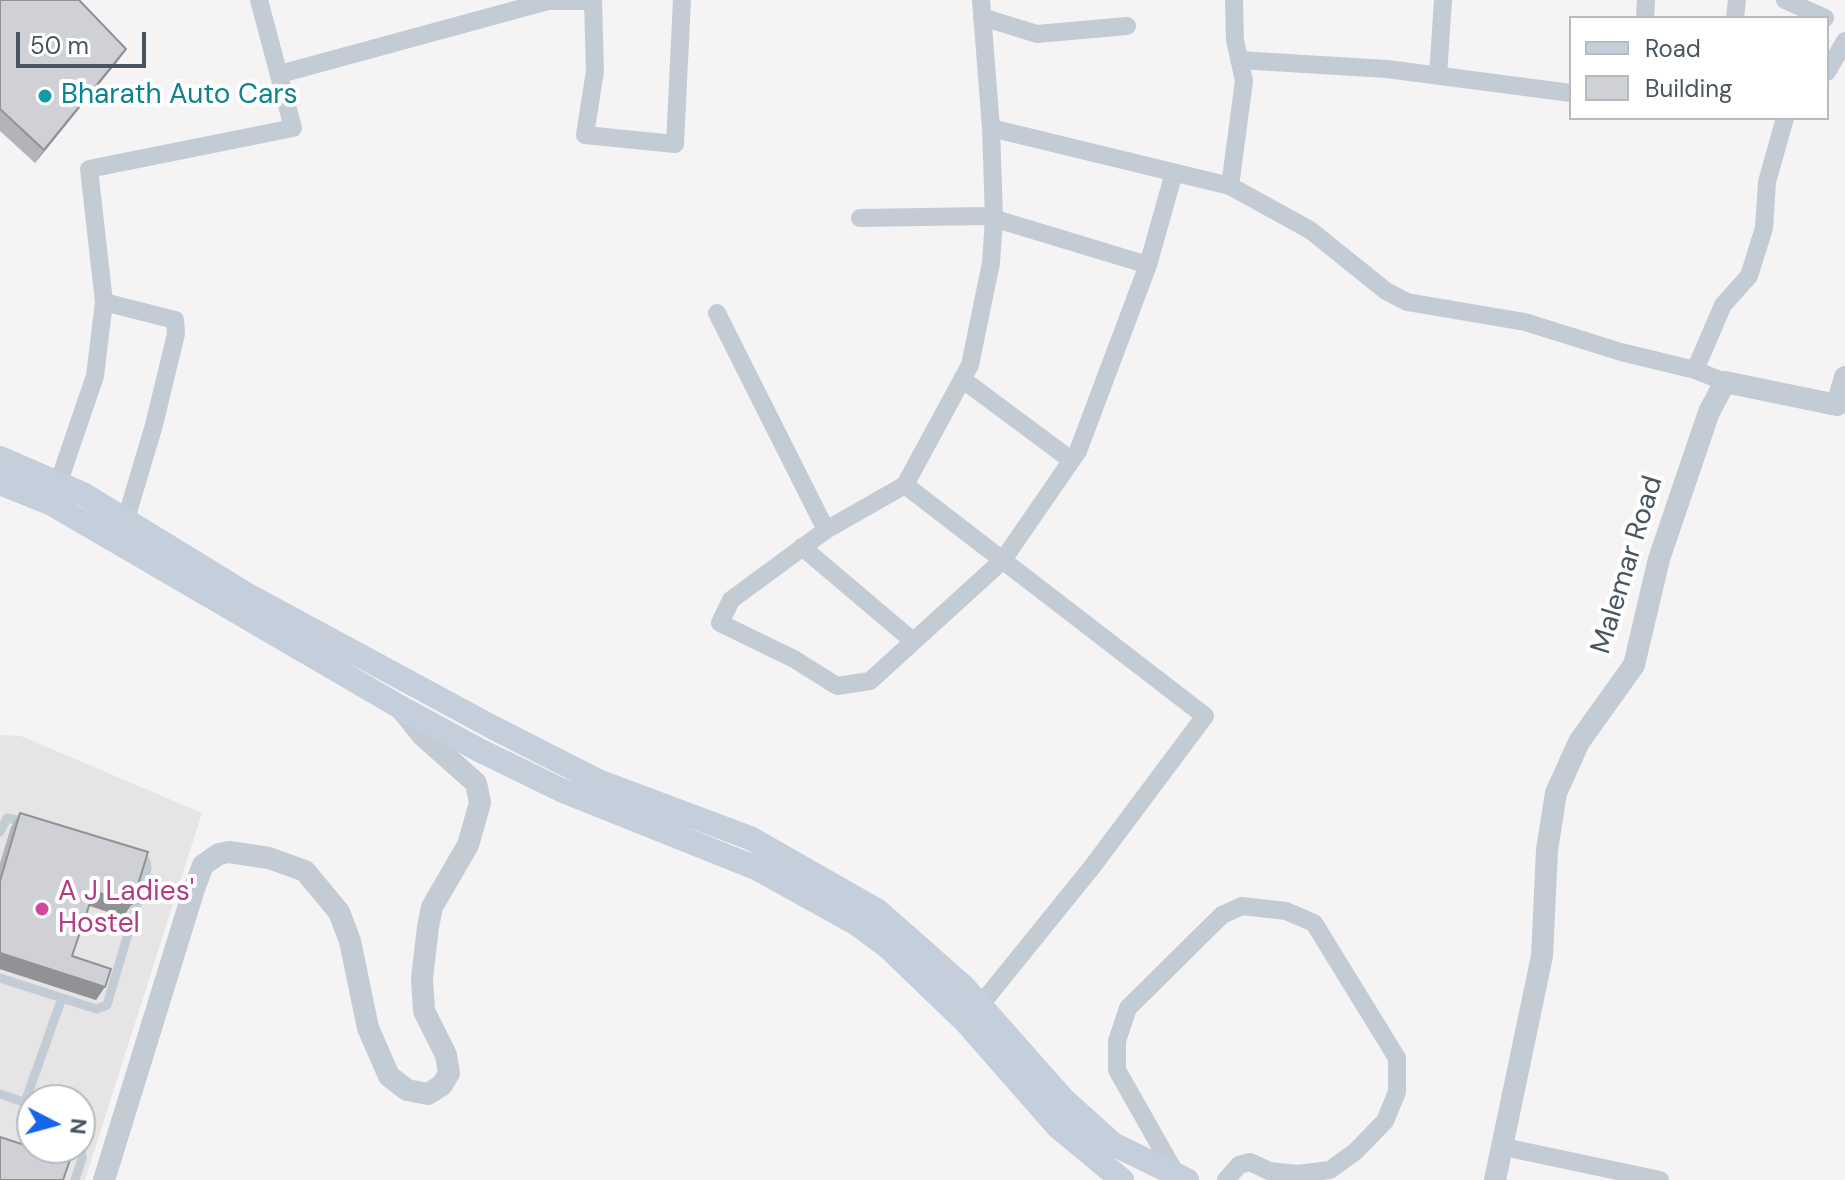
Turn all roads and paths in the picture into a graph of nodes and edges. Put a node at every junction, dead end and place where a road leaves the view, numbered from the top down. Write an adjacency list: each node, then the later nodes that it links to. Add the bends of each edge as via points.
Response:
1 (259, 0): 14 (street)
2 (682, 0): 6 (street, via 675,144 585,135 595,71)
3 (1234, 0): 12 (street)
4 (1443, 0): 15 (street)
5 (1785, 0): 8 (street)
6 (593, 1): 14 (street, via 548,1)
7 (982, 8): 10 (street, via 1037,34); 18 (street)
8 (1820, 16)
9 (1829, 21): 11 (street, via 1842,28)
10 (1127, 26)
11 (1845, 39): 13 (street)
12 (1239, 60): 15 (street); 20 (street, via 1244,81)
13 (1829, 68)
14 (280, 74): 24 (street, via 293,128 89,169)
15 (1438, 76): 16 (street)
16 (1569, 93)
17 (1784, 120): 26 (street, via 1749,276 1723,305)
18 (991, 128): 19 (street); 22 (street)
19 (1174, 173): 20 (street); 23 (street)
20 (1230, 186): 26 (street, via 1301,224 1407,302 1525,322)
21 (860, 218): 22 (street)
22 (994, 218): 23 (street); 28 (street, via 991,263 970,365)
23 (1148, 265): 32 (street)
24 (104, 302): 35 (street, via 95,376); 36 (street, via 175,320 154,425)
25 (717, 313): 37 (street)
26 (1695, 370): 29 (street)
27 (1845, 377): 30 (street)
28 (962, 379): 32 (street); 34 (street)
29 (1725, 382): 30 (street); 51 (street, Malemar Road, via 1694,447 1659,559 1634,665 1579,742 1556,793 1547,850 1542,956)
30 (1841, 405)
31 (0, 458): 35 (main road)
32 (1071, 460): 39 (street)
33 (0, 483): 35 (main road)
34 (905, 485): 37 (street); 39 (street)
35 (55, 493): 36 (main road); 41 (main road)
36 (126, 519): 42 (main road, via 246,594)
37 (826, 530): 38 (street)
38 (802, 547): 40 (street); 40 (street, via 731,600 720,623 837,686 870,681)
39 (1003, 560): 40 (street); 49 (street, via 1205,716)
40 (913, 641)
41 (400, 707): 43 (main road); 53 (street, via 422,735 476,783 480,803 468,845 432,907 428,927 424,1011 446,1055 449,1073 442,1085 428,1094 407,1090 389,1076 368,1028 339,912 305,871 269,858 219,854 203,865 194,889)
42 (492, 727): 43 (main road); 49 (main road, via 598,781 750,838 878,911 920,945)
43 (479, 750): 49 (main road, via 561,790 787,883 888,947)
44 (40, 825): 45 (lane, via 7,818)
45 (0, 832)
46 (123, 848): 48 (lane, via 143,858 147,869 107,1005 97,1009)
47 (0, 978): 48 (lane)
48 (62, 998): 50 (lane)
49 (973, 1013): 52 (main road, via 1113,1144); 54 (main road, via 1058,1127)
50 (35, 1084)
51 (1504, 1147): 56 (street, Malemar Road); 57 (street)
52 (1182, 1178): 55 (street, via 1117,1070 1117,1041 1128,1008 1222,915 1242,906 1286,911 1314,923 1397,1058 1397,1092 1385,1121 1330,1170 1297,1174 1269,1171 1250,1162 1239,1165)
53 (104, 1180)
54 (1122, 1180)
55 (1226, 1180)
56 (1495, 1180)
57 (1660, 1180)

